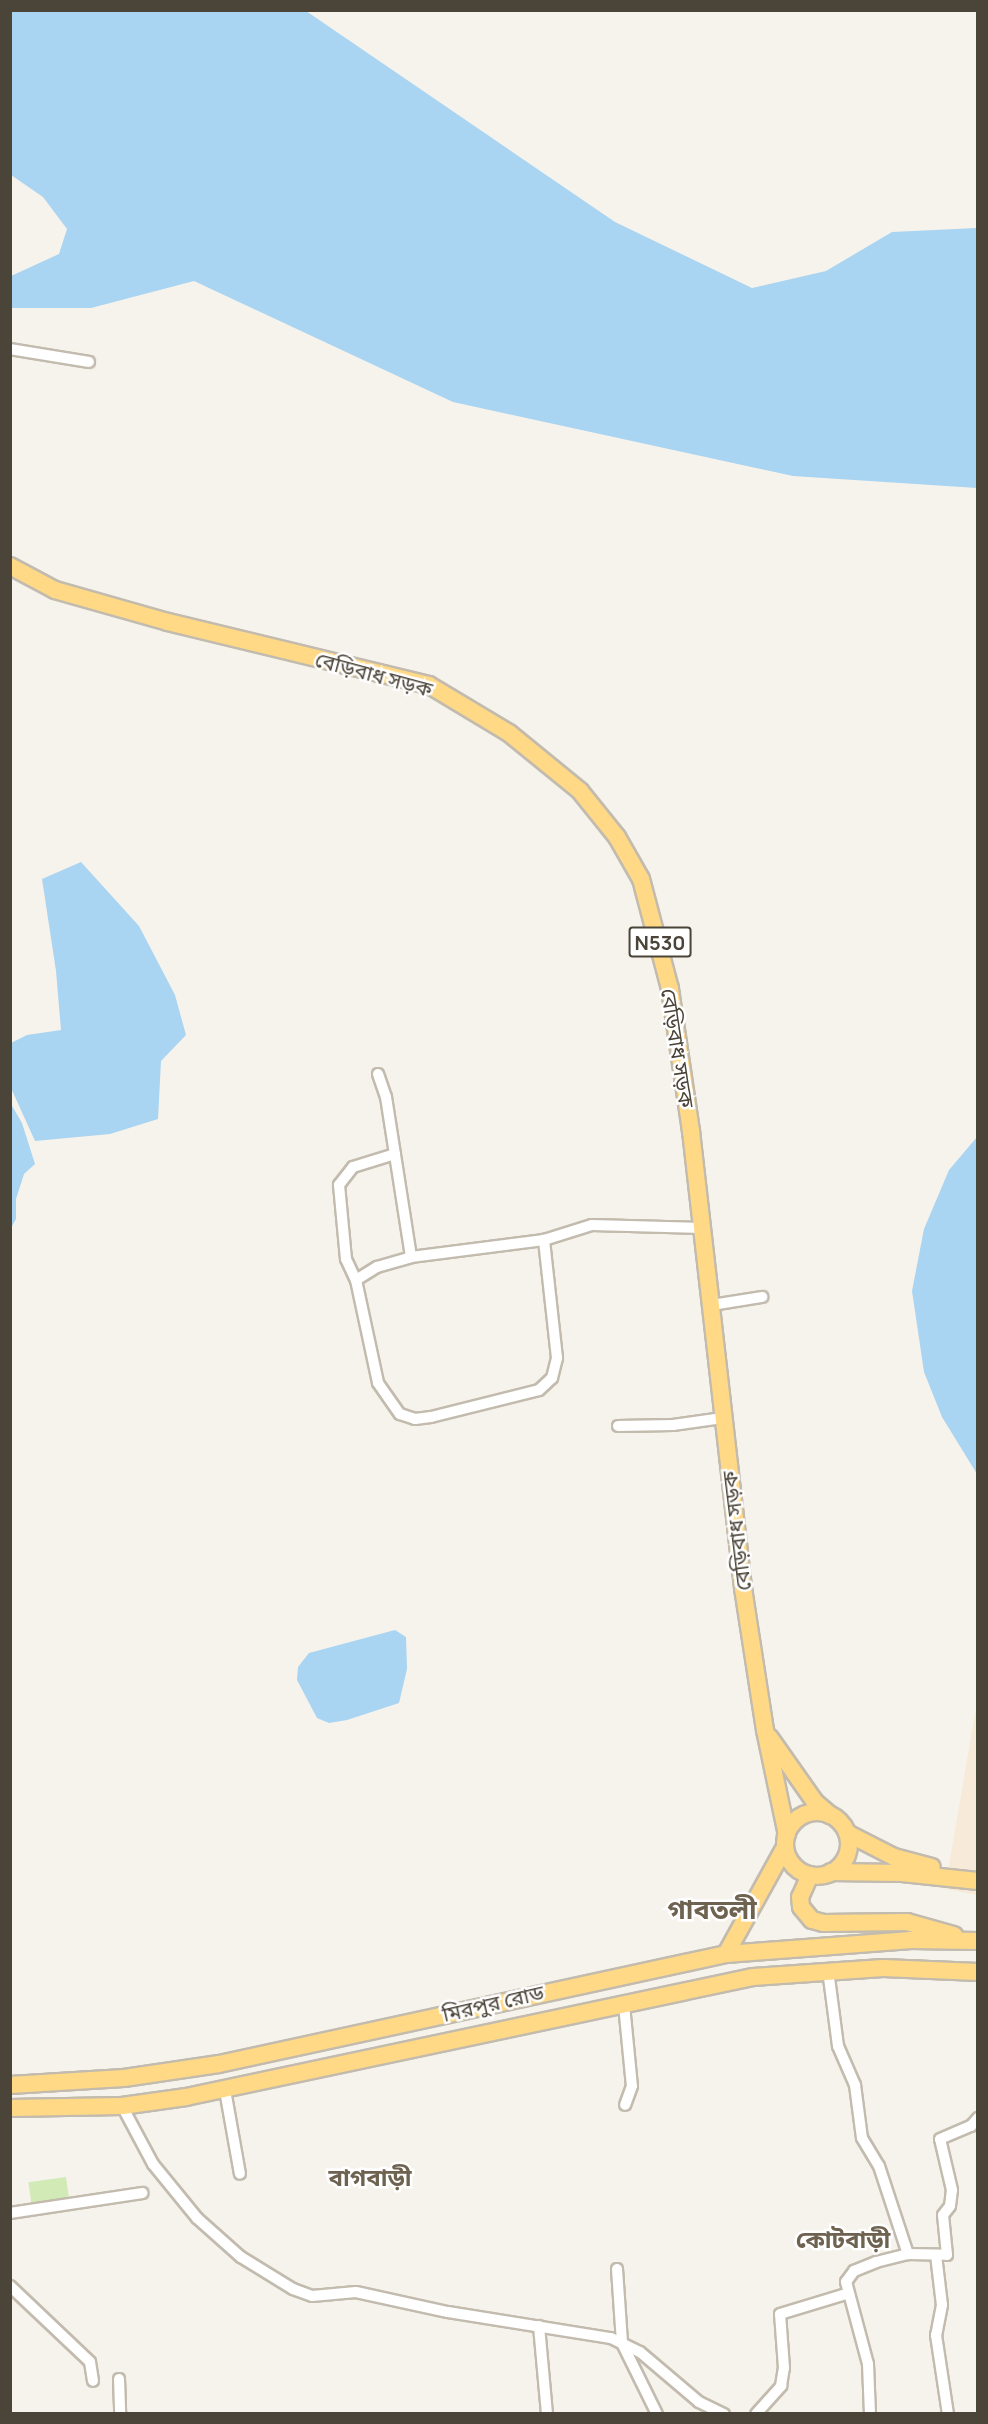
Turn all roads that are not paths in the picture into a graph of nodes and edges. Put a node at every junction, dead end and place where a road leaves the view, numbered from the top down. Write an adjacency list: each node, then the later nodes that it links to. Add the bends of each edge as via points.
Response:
1 (10, 349): 2 (street)
2 (88, 362)
3 (10, 566): 6 (highway, বেড়িবাধ সড়ক / N530, via 77,597 429,686 509,733 580,791 629,856 653,917 669,989)
4 (378, 1074): 5 (street)
5 (395, 1154): 8 (street); 9 (street, via 353,1167 339,1185 346,1259)
6 (702, 1228): 7 (street, via 592,1225); 11 (highway, বেড়িবাধ সড়ক / N530)
7 (544, 1240): 8 (street); 9 (street, via 557,1358 552,1378 539,1390 431,1417 415,1419 400,1414 378,1383)
8 (411, 1257): 9 (street, via 377,1267)
9 (356, 1280)
10 (762, 1297): 11 (street)
11 (712, 1305): 12 (highway, বেড়িবাধ সড়ক / N530)
12 (723, 1418): 13 (street, via 672,1425); 14 (highway, বেড়িবাধ সড়ক / N530)
13 (618, 1426)
14 (765, 1730): 15 (highway, বেড়িবাধ সড়ক, via 804,1788); 17 (highway, বেড়িবাধ সড়ক)
15 (830, 1815): 16 (highway); 17 (highway, via 820,1812 799,1818)
16 (847, 1833): 18 (highway, via 845,1860); 20 (highway, via 894,1857)
17 (786, 1841): 19 (highway, via 793,1865); 23 (highway)
18 (831, 1872): 19 (highway); 21 (highway, via 902,1873)
19 (810, 1875): 22 (highway, via 800,1897 801,1907 813,1920 923,1924)
20 (978, 1875)
21 (978, 1881)
22 (970, 1940): 23 (highway, মিরপুর রোড)
23 (726, 1954): 27 (highway, মিরপুর রোড, via 219,2064 124,2078)
24 (828, 1970): 25 (highway, মিরপুর রোড); 26 (highway, মিরপুর রোড, via 753,1977); 36 (street, via 838,2046 855,2085 862,2138 879,2166)
25 (978, 1972)
26 (624, 2005): 28 (highway, মিরপুর রোড); 29 (street, via 632,2086)
27 (10, 2085)
28 (225, 2090): 30 (highway, মিরপুর রোড); 33 (street)
29 (625, 2105)
30 (122, 2106): 31 (highway, মিরপুর রোড); 41 (street, via 153,2164 197,2218 241,2257 293,2289 312,2296 356,2292)
31 (10, 2108)
32 (978, 2118): 37 (street, via 971,2126 940,2139 952,2199 943,2215 947,2255)
33 (240, 2174)
34 (142, 2193): 35 (street)
35 (10, 2213)
36 (908, 2254): 37 (street); 40 (street, via 854,2271 846,2282)
37 (936, 2255): 51 (street, via 942,2305 936,2335)
38 (617, 2269): 42 (street)
39 (10, 2286): 44 (street, via 90,2362)
40 (846, 2294): 49 (street, via 780,2314 784,2368 781,2386); 50 (street, via 866,2356)
41 (539, 2326): 42 (street, via 598,2334); 46 (street)
42 (622, 2343): 47 (street); 48 (street, via 640,2352 699,2402)
43 (119, 2379): 45 (street)
44 (93, 2382)
45 (120, 2414)
46 (547, 2414)
47 (657, 2414)
48 (723, 2414)
49 (756, 2414)
50 (870, 2414)
51 (948, 2414)

